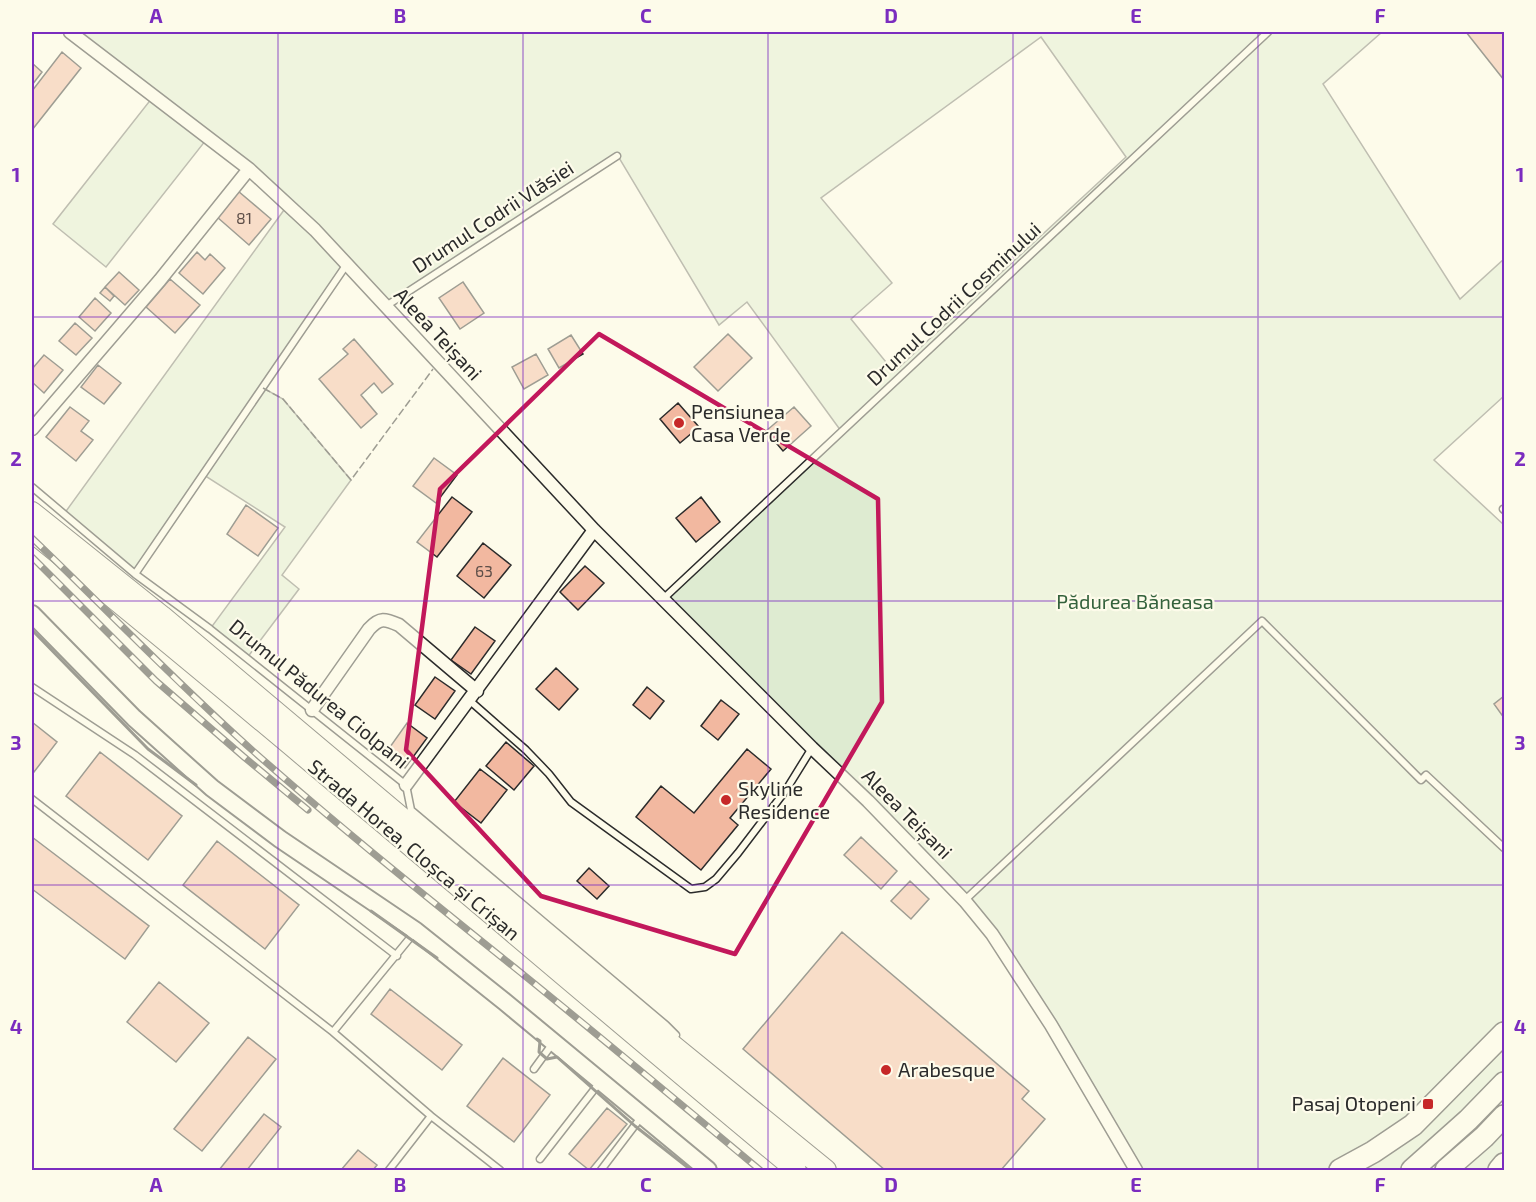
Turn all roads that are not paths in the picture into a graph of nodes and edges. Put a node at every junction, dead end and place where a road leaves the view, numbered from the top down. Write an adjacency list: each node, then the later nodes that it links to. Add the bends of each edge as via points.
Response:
1 (70, 32): 4 (street, Aleea Teișani)
2 (1268, 32): 13 (lane, Drumul Codrii Cosminului)
3 (617, 156): 6 (lane, Drumul Codrii Vlăsiei)
4 (249, 169): 5 (street, Aleea Teișani); 7 (street)
5 (346, 264): 6 (street, Aleea Teișani); 12 (lane)
6 (386, 307): 10 (street, Aleea Teișani)
7 (32, 429)
8 (32, 487): 12 (lane, Drumul Pădurea Ciolpani)
9 (32, 512): 28 (main road, Strada Horea, Cloșca și Crișan, via 162,616)
10 (594, 530): 13 (street, Aleea Teișani); 16 (street)
11 (32, 532): 28 (main road, Strada Horea, Cloșca și Crișan)
12 (135, 574): 17 (lane, Drumul Pădurea Ciolpani)
13 (662, 600): 18 (street, Aleea Teișani)
14 (33, 618): 23 (street, via 212,788)
15 (32, 687): 24 (lane, via 135,754)
16 (473, 696): 17 (street, via 399,625 386,619 369,629); 18 (lane, via 571,802 691,889 705,887 716,879 786,790); 19 (street)
17 (312, 710): 19 (lane, Drumul Pădurea Ciolpani)
18 (812, 748): 22 (street, Aleea Teișani)
19 (406, 785): 28 (lane, Drumul Pădurea Ciolpani, via 411,810 666,1025)
20 (32, 799): 25 (lane)
21 (1504, 848): 22 (lane, via 1426,775 1421,780 1262,621)
22 (965, 901): 43 (street, Aleea Teișani, via 992,934 1051,1025)
23 (416, 931): 24 (lane); 27 (street)
24 (397, 956): 25 (lane)
25 (333, 1032): 32 (lane)
26 (1504, 1033): 44 (highway, via 1413,1125)
27 (554, 1042): 29 (lane); 30 (street)
28 (664, 1042): 41 (main road, Strada Horea, Cloșca și Crișan); 42 (main road, Strada Horea, Cloșca și Crișan)
29 (534, 1069)
30 (601, 1082): 33 (street); 35 (lane)
31 (1504, 1083): 45 (highway)
32 (431, 1116): 37 (lane); 38 (lane)
33 (642, 1116): 39 (lane); 40 (street)
34 (1504, 1116): 46 (highway)
35 (540, 1159)
36 (1504, 1164): 47 (highway)
37 (389, 1170)
38 (500, 1170)
39 (601, 1170)
40 (708, 1170)
41 (796, 1170)
42 (826, 1170)
43 (1136, 1170)
44 (1340, 1170)
45 (1412, 1170)
46 (1446, 1170)
47 (1499, 1170)

